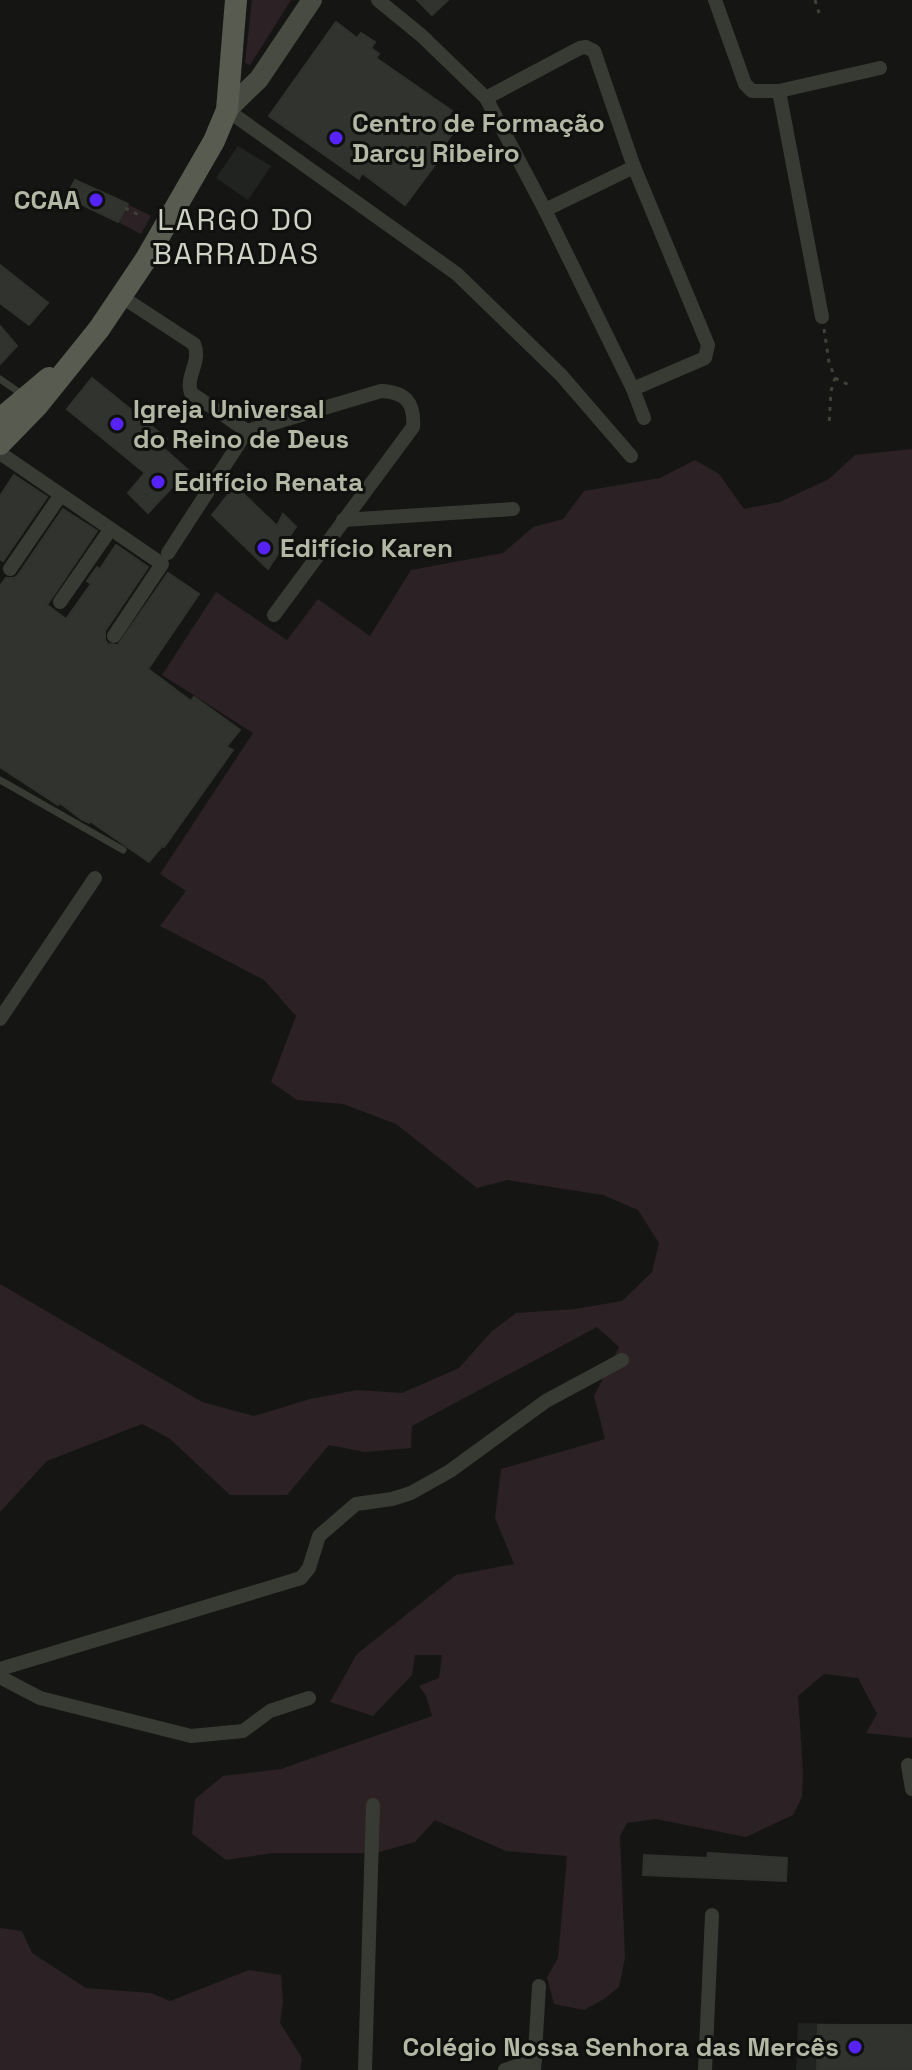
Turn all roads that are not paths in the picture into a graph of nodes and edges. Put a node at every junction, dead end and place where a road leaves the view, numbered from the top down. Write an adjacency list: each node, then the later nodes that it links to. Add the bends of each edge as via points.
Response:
1 (236, 0): 8 (main road)
2 (312, 0): 8 (main road, via 259,79)
3 (378, 0): 7 (street)
4 (715, 0): 6 (street, via 747,87)
5 (880, 68): 6 (street)
6 (779, 91): 12 (street)
7 (486, 98): 9 (street, via 580,48 591,48); 10 (street)
8 (227, 110): 11 (main road); 21 (street, via 457,274 561,375)
9 (634, 167): 10 (street); 14 (street, via 708,350 705,358)
10 (545, 210): 14 (street)
11 (122, 297): 15 (main road, via 79,357); 18 (street, via 194,344 198,356 191,393)
12 (822, 317)
13 (0, 379): 15 (lane)
14 (633, 389): 16 (street)
15 (31, 401): 17 (main road); 19 (main road)
16 (644, 418)
17 (0, 419)
18 (247, 431): 24 (street, via 381,391 397,392 408,400 413,427); 26 (street)
19 (0, 444)
20 (0, 453): 22 (street)
21 (631, 456)
22 (60, 496): 25 (street); 27 (street)
23 (513, 509): 24 (street)
24 (343, 520): 29 (street)
25 (110, 530): 28 (street); 30 (street, via 162,564)
26 (168, 553)
27 (10, 569)
28 (60, 602)
29 (274, 615)
30 (114, 636)
31 (0, 780): 32 (lane)
32 (123, 850)
33 (95, 878): 34 (street)
34 (1, 1016)
35 (622, 1360): 36 (street, via 546,1401 411,1493 356,1504 319,1536 301,1578)
36 (0, 1669)
37 (0, 1677): 38 (street, via 40,1698 191,1736 243,1731 270,1711)
38 (309, 1698)
39 (908, 1765): 40 (street)
40 (912, 1789)
41 (373, 1805): 45 (street)
42 (712, 1915): 47 (street)
43 (539, 1986): 44 (street)
44 (535, 2065): 46 (street)
45 (365, 2070)
46 (505, 2070)
47 (705, 2070)

